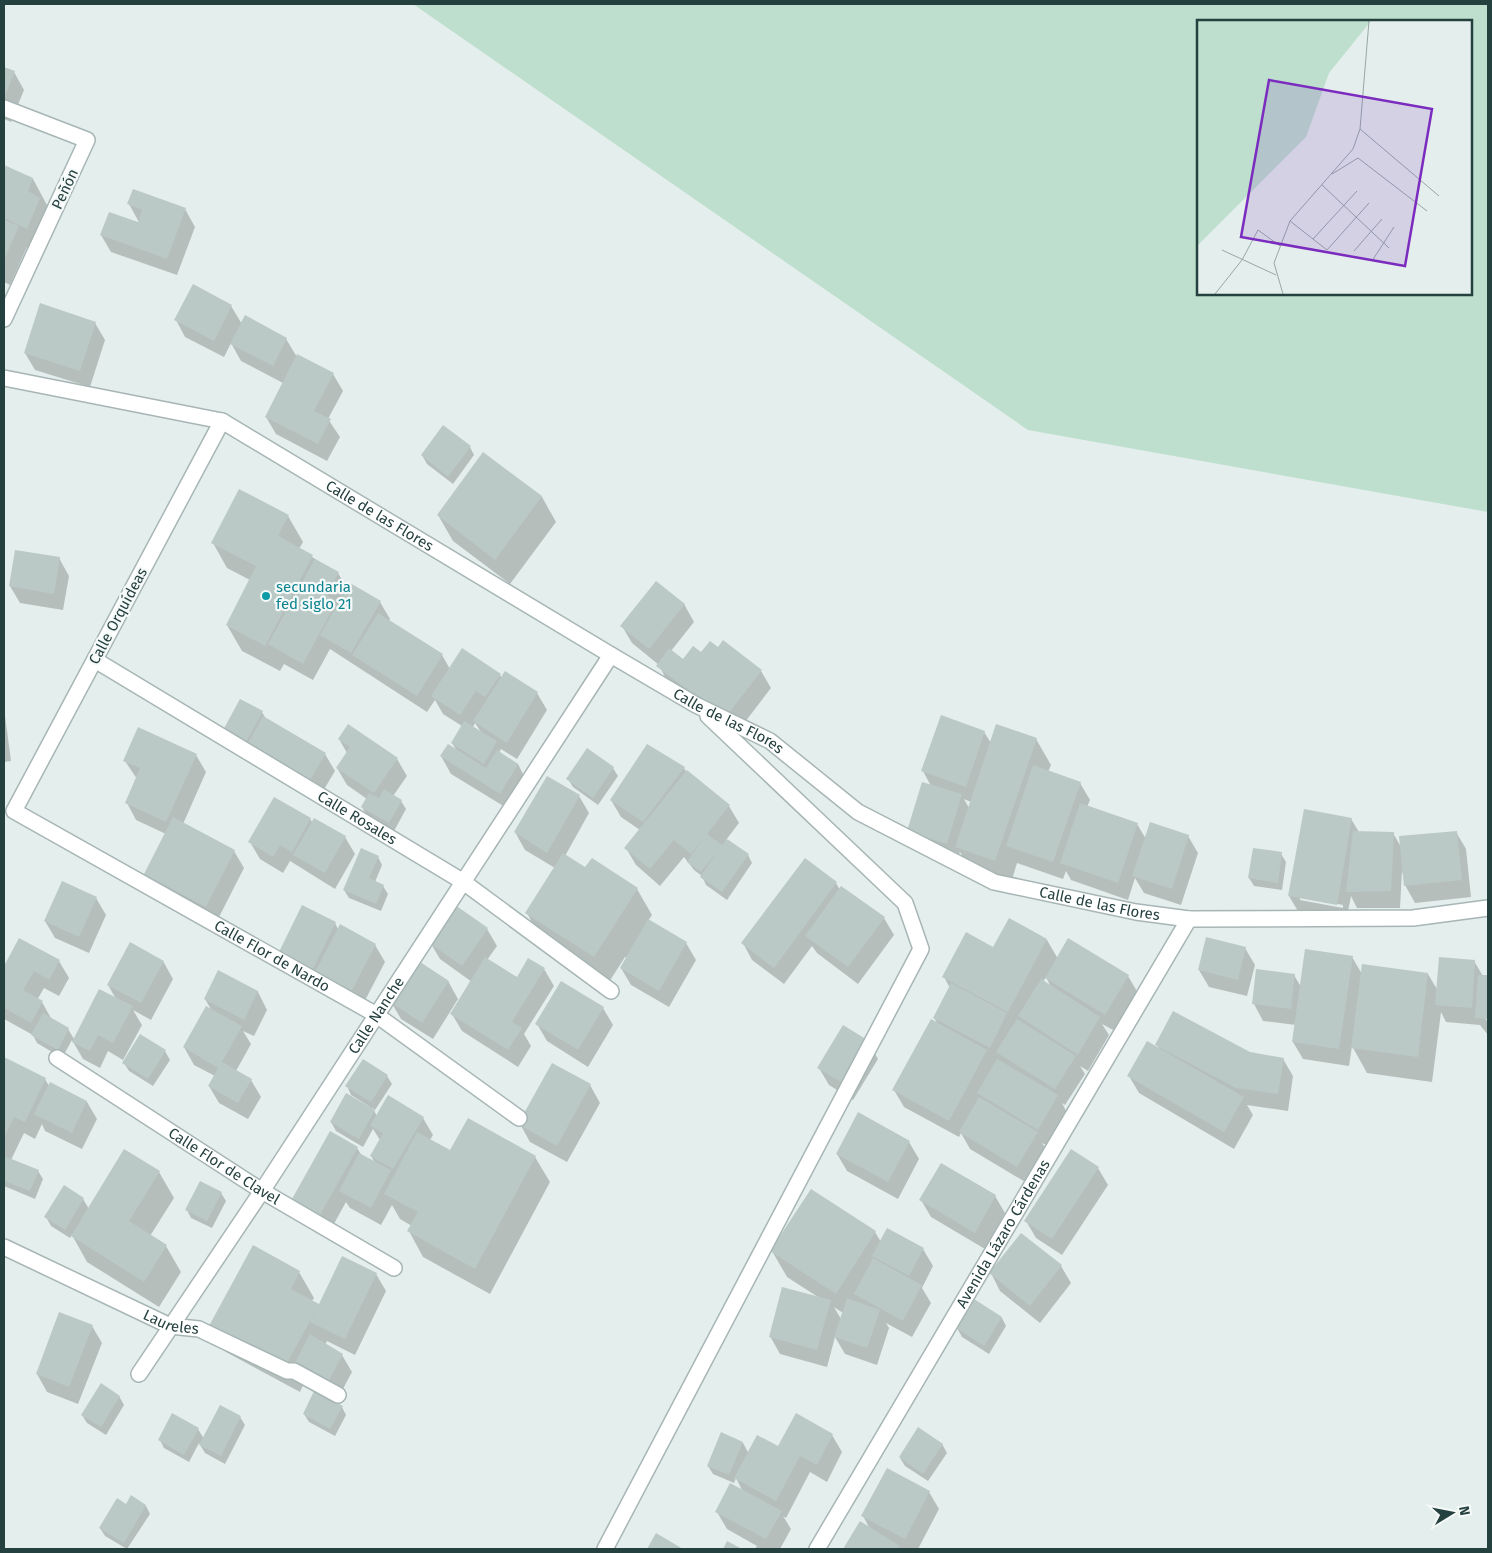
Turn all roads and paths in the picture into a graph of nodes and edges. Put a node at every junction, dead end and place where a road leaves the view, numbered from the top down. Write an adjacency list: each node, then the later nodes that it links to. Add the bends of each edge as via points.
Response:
1 (4, 108): 2 (street, Peñón, via 88,140)
2 (4, 319)
3 (4, 378): 4 (street, Calle de las Flores)
4 (222, 421): 5 (street, Calle de las Flores); 6 (street, Calle Orquídeas)
5 (610, 656): 7 (street, Calle de las Flores); 9 (street, Calle Nanche)
6 (95, 660): 8 (street, Calle Orquídeas); 9 (street, Calle Rosales)
7 (696, 705): 11 (street, Calle de las Flores, via 770,741 858,812 994,882 1136,912); 22 (street, via 905,903 922,949)
8 (14, 811): 13 (street, Calle Flor de Nardo)
9 (462, 882): 12 (street, Calle Rosales); 13 (street, Calle Nanche)
10 (1488, 908): 11 (street, Calle de las Flores, via 1414,918)
11 (1189, 919): 23 (street, Avenida Lázaro Cárdenas)
12 (611, 991)
13 (375, 1014): 15 (street, Calle Flor de Nardo); 16 (street, Calle Nanche)
14 (57, 1058): 16 (street, Calle Flor de Clavel)
15 (519, 1118)
16 (262, 1191): 18 (street, Calle Flor de Clavel); 19 (street, Calle Nanche)
17 (4, 1247): 19 (street, Laureles)
18 (394, 1268)
19 (170, 1326): 20 (street, Calle Nanche); 21 (street, Laureles, via 199,1328 287,1371 294,1371)
20 (139, 1374)
21 (338, 1395)
22 (605, 1549)
23 (817, 1549)

